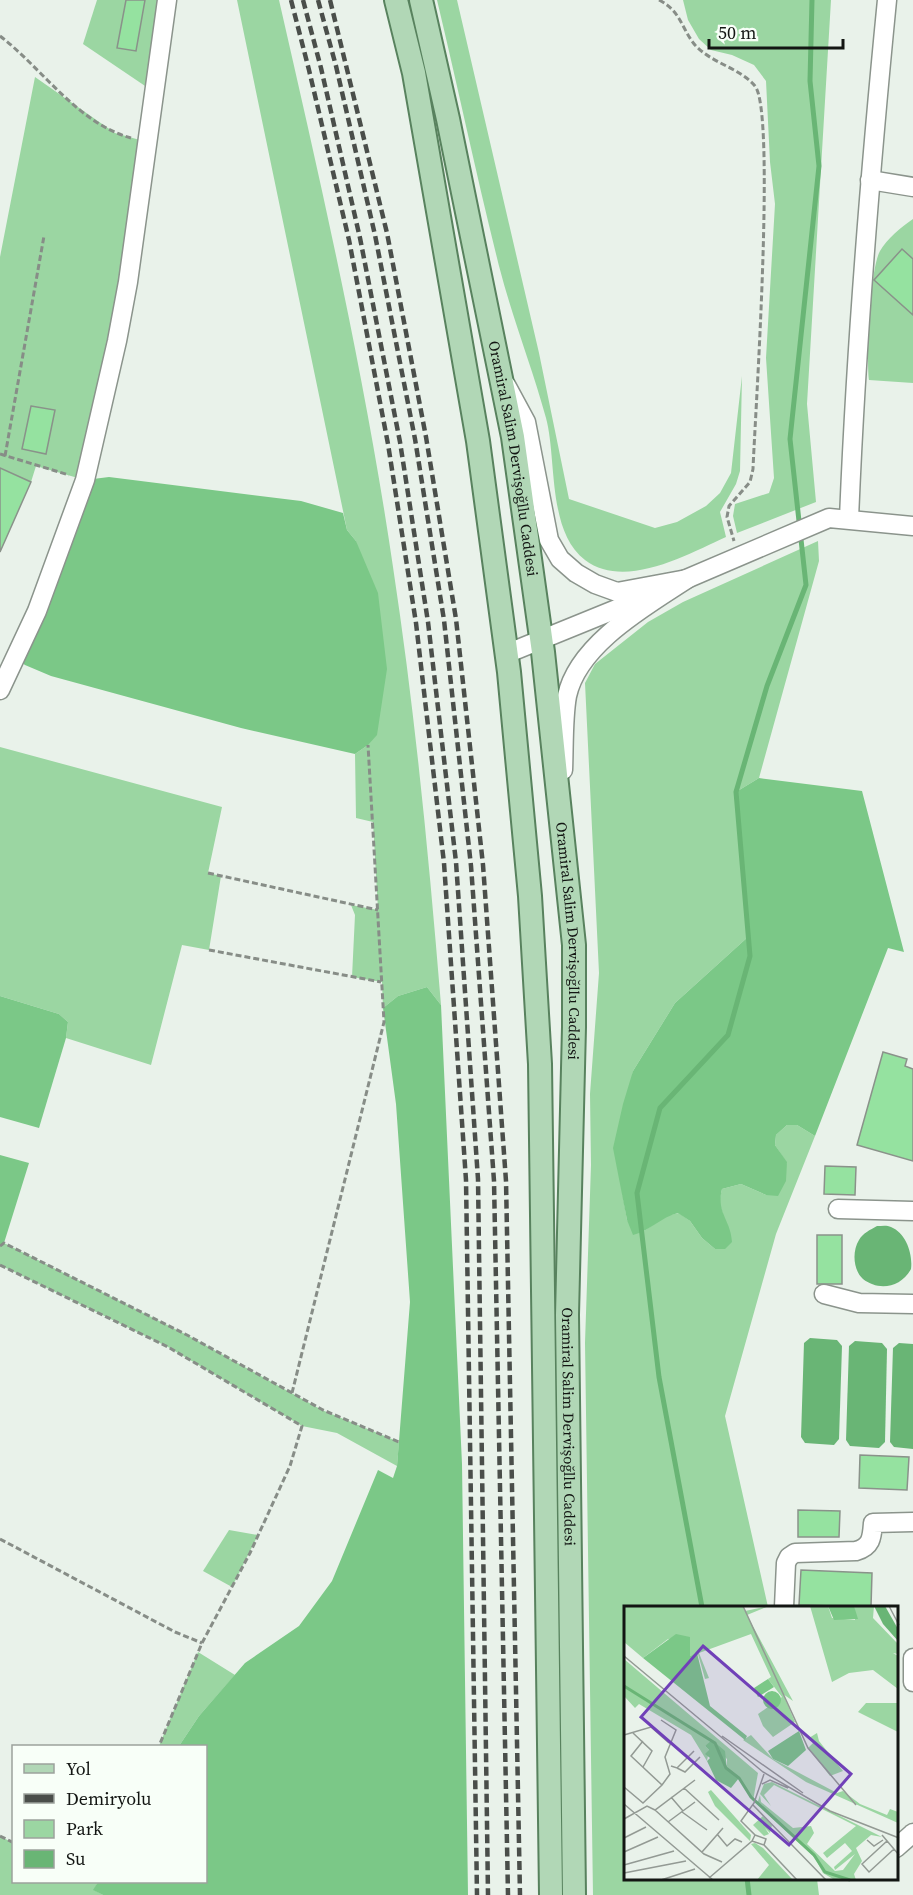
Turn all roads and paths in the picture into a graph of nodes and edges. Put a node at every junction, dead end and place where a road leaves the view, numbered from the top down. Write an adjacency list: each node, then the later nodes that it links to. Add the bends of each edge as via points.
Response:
1 (167, 0): 7 (street)
2 (396, 0): 20 (main road, Oramiral Salim Dervişoğllu Caddesi, via 414,73 478,441)
3 (421, 0): 11 (main road, Oramiral Salim Dervişoğllu Caddesi)
4 (659, 0): 17 (path, via 677,13 696,46 757,88 763,123 764,206 753,469 750,482 729,506 727,517)
5 (887, 0): 8 (street)
6 (0, 36): 7 (path, via 92,118 115,133)
7 (147, 142): 14 (street, via 123,311)
8 (870, 180): 9 (street); 15 (street)
9 (913, 187)
10 (44, 236): 13 (path)
11 (500, 373): 18 (street, via 526,422 549,540 560,559 595,584 617,592); 19 (main road, Oramiral Salim Dervişoğllu Caddesi, via 513,437)
12 (0, 454): 13 (path)
13 (5, 456): 14 (path)
14 (85, 480): 21 (street, via 37,611)
15 (849, 519): 16 (street); 17 (street, via 829,518)
16 (913, 526)
17 (744, 555): 18 (street)
18 (687, 579): 19 (street); 23 (street, via 618,627 573,678 567,696)
19 (541, 640): 20 (street); 23 (main road, Oramiral Salim Dervişoğllu Caddesi)
20 (506, 654): 45 (main road, Oramiral Salim Dervişoğllu Caddesi, via 530,896 540,1064)
21 (0, 690)
22 (368, 745): 25 (path)
23 (561, 816): 46 (main road, Oramiral Salim Dervişoğllu Caddesi, via 574,945 567,1315)
24 (208, 873): 25 (path)
25 (378, 910): 27 (path)
26 (209, 950): 27 (path)
27 (382, 982): 34 (path, via 384,1022)
28 (838, 1209): 29 (street)
29 (913, 1211)
30 (0, 1246): 34 (path, via 4,1243 83,1282)
31 (0, 1265): 39 (path, via 168,1347 302,1426 281,1486)
32 (824, 1294): 33 (street, via 859,1303)
33 (913, 1304)
34 (292, 1393): 35 (path)
35 (399, 1442)
36 (913, 1522): 38 (street, via 873,1523 869,1545 856,1551 795,1553 786,1563)
37 (0, 1539): 39 (path)
38 (784, 1606)
39 (202, 1643): 42 (path)
40 (913, 1658): 41 (street)
41 (913, 1682)
42 (159, 1745)
43 (913, 1833): 44 (street)
44 (898, 1847)
45 (551, 1895)
46 (574, 1895)

